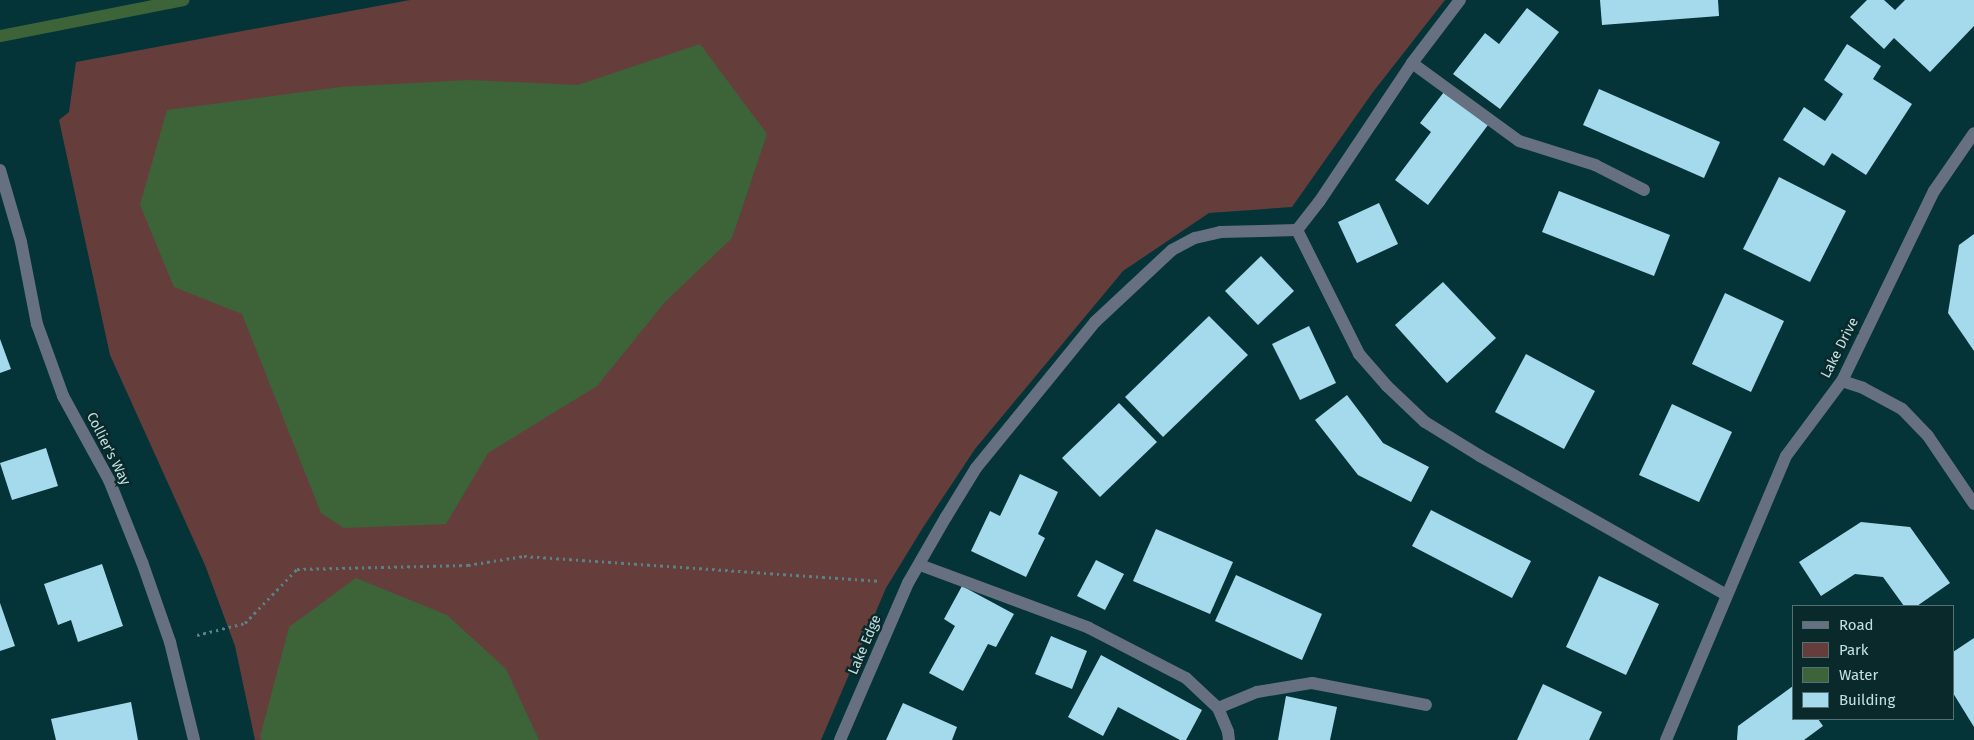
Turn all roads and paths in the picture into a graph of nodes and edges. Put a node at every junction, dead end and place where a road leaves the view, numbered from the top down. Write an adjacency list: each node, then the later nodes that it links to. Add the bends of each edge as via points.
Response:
1 (1460, 0): 2 (street)
2 (1412, 63): 5 (street, via 1519,141 1595,165); 6 (street)
3 (1974, 133): 7 (street, Lake Drive, via 1934,191)
4 (0, 170): 12 (street, Collier's Way, via 21,242 37,324 63,396 109,480)
5 (1644, 190)
6 (1297, 230): 9 (street, Lake Edge, via 1220,232 1194,238 1172,250 1095,322 976,468); 11 (street, via 1359,354 1425,422)
7 (1842, 382): 8 (street, via 1863,388 1902,409 1928,436); 11 (street, Lake Drive, via 1786,456)
8 (1974, 504)
9 (920, 565): 10 (street, Lake Edge); 14 (street, via 1089,628 1186,678)
10 (908, 583): 12 (path, via 524,556 468,565 297,570 245,623); 16 (street, Lake Edge)
11 (1727, 595): 18 (street, Lake Drive)
12 (170, 642): 15 (street, Collier's Way)
13 (1426, 705): 14 (street, via 1312,683 1257,692)
14 (1218, 708): 17 (street)
15 (194, 740)
16 (840, 740)
17 (1228, 740)
18 (1666, 740)

